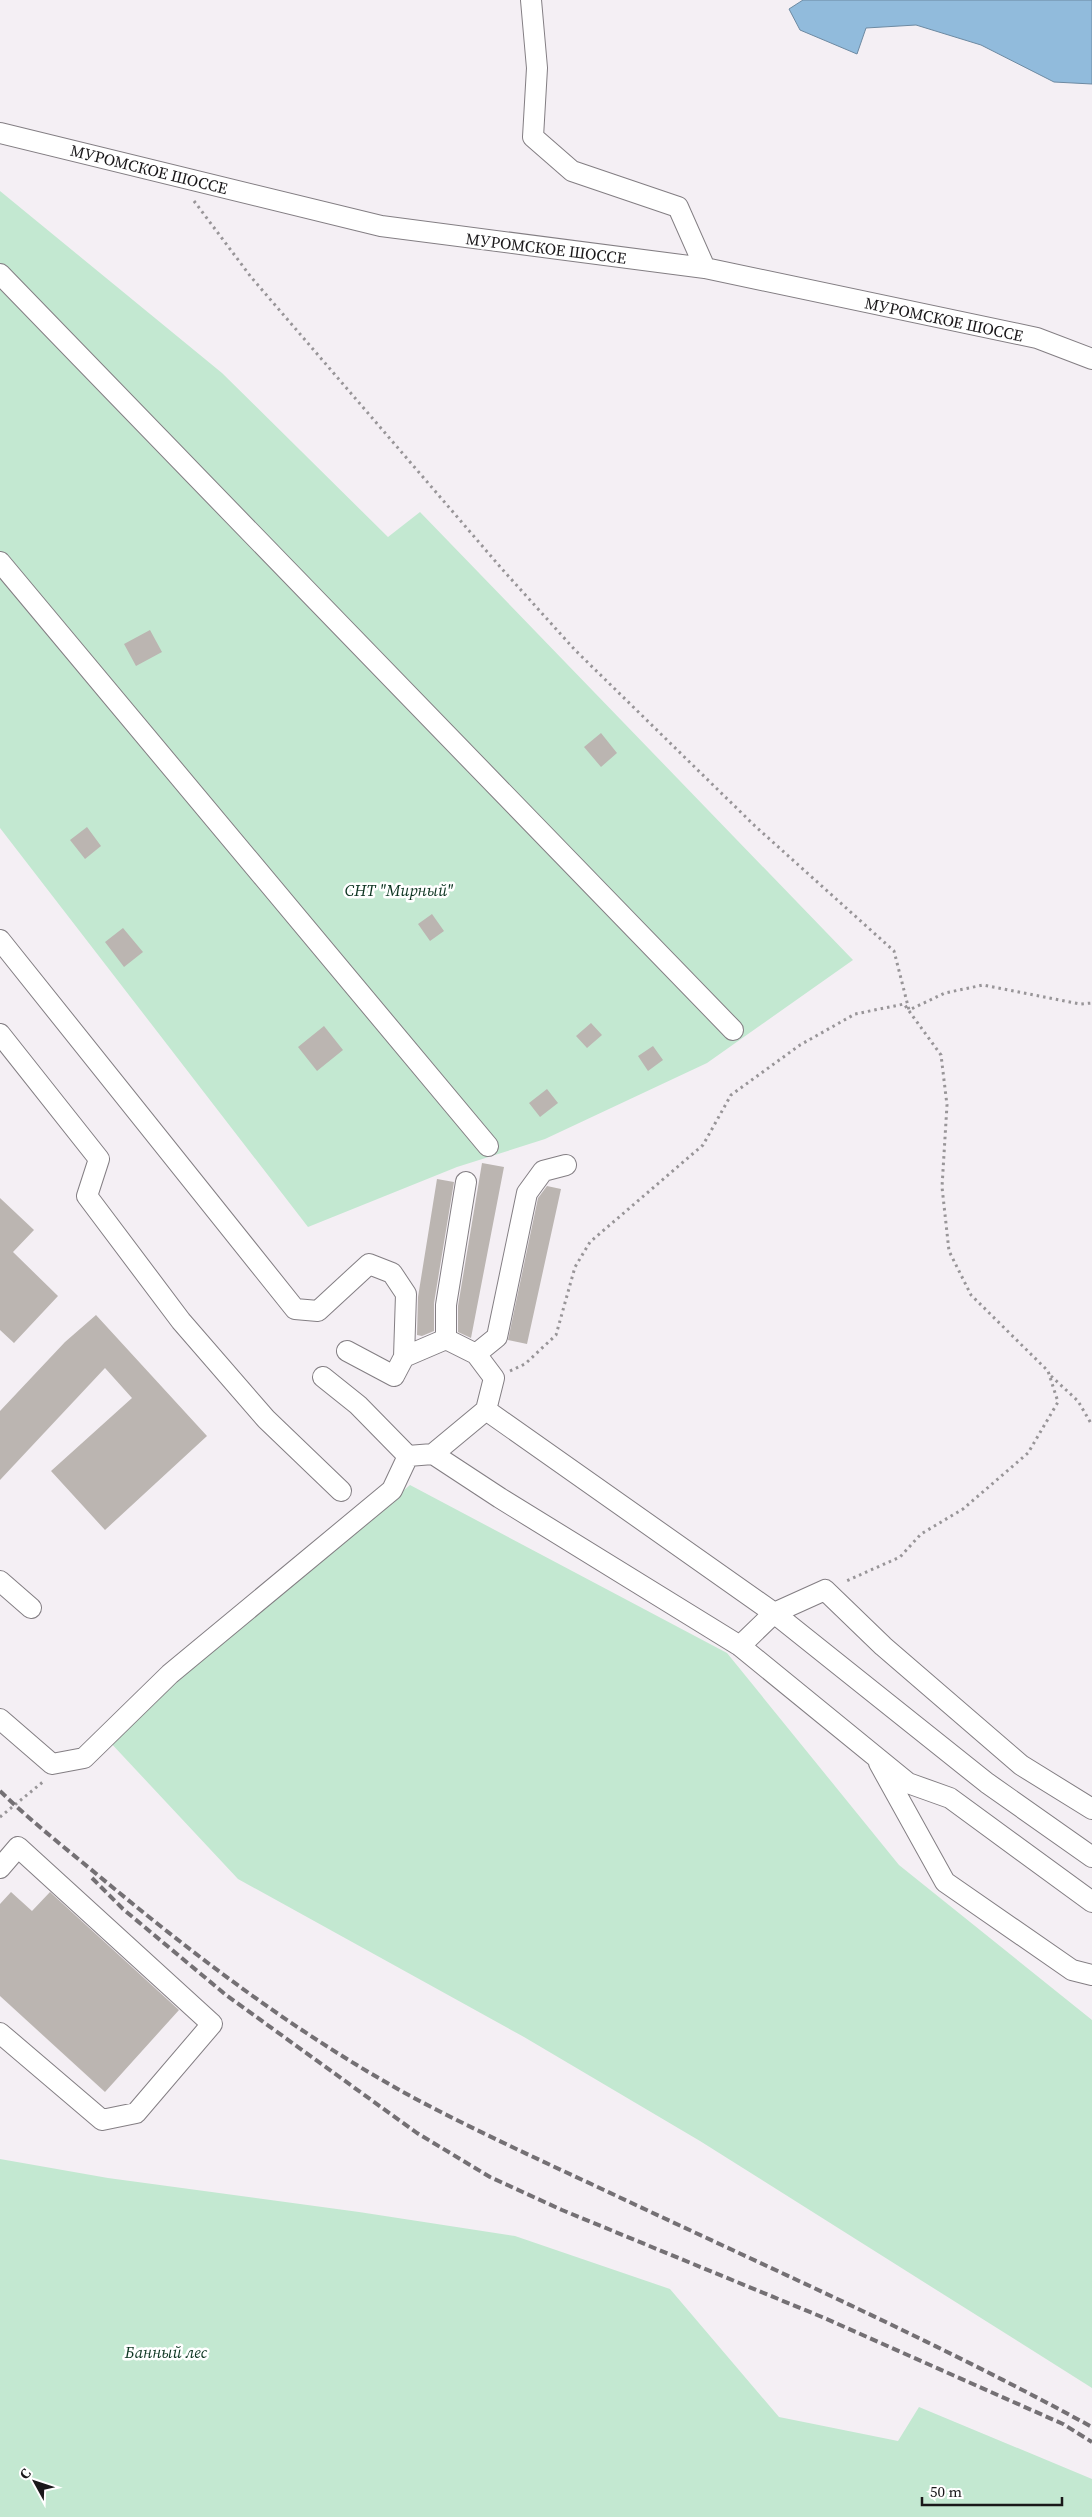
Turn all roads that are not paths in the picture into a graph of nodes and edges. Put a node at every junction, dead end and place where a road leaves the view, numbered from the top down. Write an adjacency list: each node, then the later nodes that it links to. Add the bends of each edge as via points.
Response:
1 (531, 0): 3 (street, via 537,68 533,137 572,171 678,207)
2 (0, 133): 3 (street, МУРОМСКОЕ ШОССЕ, via 382,226)
3 (705, 268): 5 (street, МУРОМСКОЕ ШОССЕ, via 1037,338)
4 (0, 274): 8 (street)
5 (1092, 359)
6 (0, 562): 10 (street)
7 (0, 940): 17 (street, via 295,1309 318,1311 369,1264 392,1273 406,1294)
8 (733, 1030)
9 (0, 1034): 23 (street, via 99,1159 88,1196 181,1321 266,1419)
10 (488, 1146)
11 (566, 1165): 13 (street, via 543,1171 527,1193)
12 (466, 1182): 14 (street, via 446,1305)
13 (497, 1337): 16 (street); 19 (street)
14 (446, 1339): 16 (street); 17 (street)
15 (347, 1351): 17 (street, via 394,1376)
16 (476, 1354): 19 (street)
17 (404, 1357)
18 (323, 1377): 22 (street, via 358,1404)
19 (494, 1378): 20 (street)
20 (486, 1410): 21 (street); 26 (street)
21 (433, 1454): 22 (street); 27 (street)
22 (408, 1456): 28 (street, via 392,1490 170,1674 84,1758 52,1764)
23 (342, 1491)
24 (0, 1580): 25 (street)
25 (30, 1608)
26 (774, 1613): 27 (street); 30 (street, via 825,1590 883,1646 1021,1765); 31 (street, via 987,1783)
27 (740, 1646): 29 (street)
28 (0, 1719)
29 (876, 1757): 33 (street, via 908,1783 950,1798); 34 (street, via 945,1882 1072,1970)
30 (1092, 1809)
31 (1092, 1857)
32 (0, 1868): 35 (street, via 18,1847 212,2024 136,2112 102,2120)
33 (1092, 1902)
34 (1092, 1975)
35 (0, 2033)

